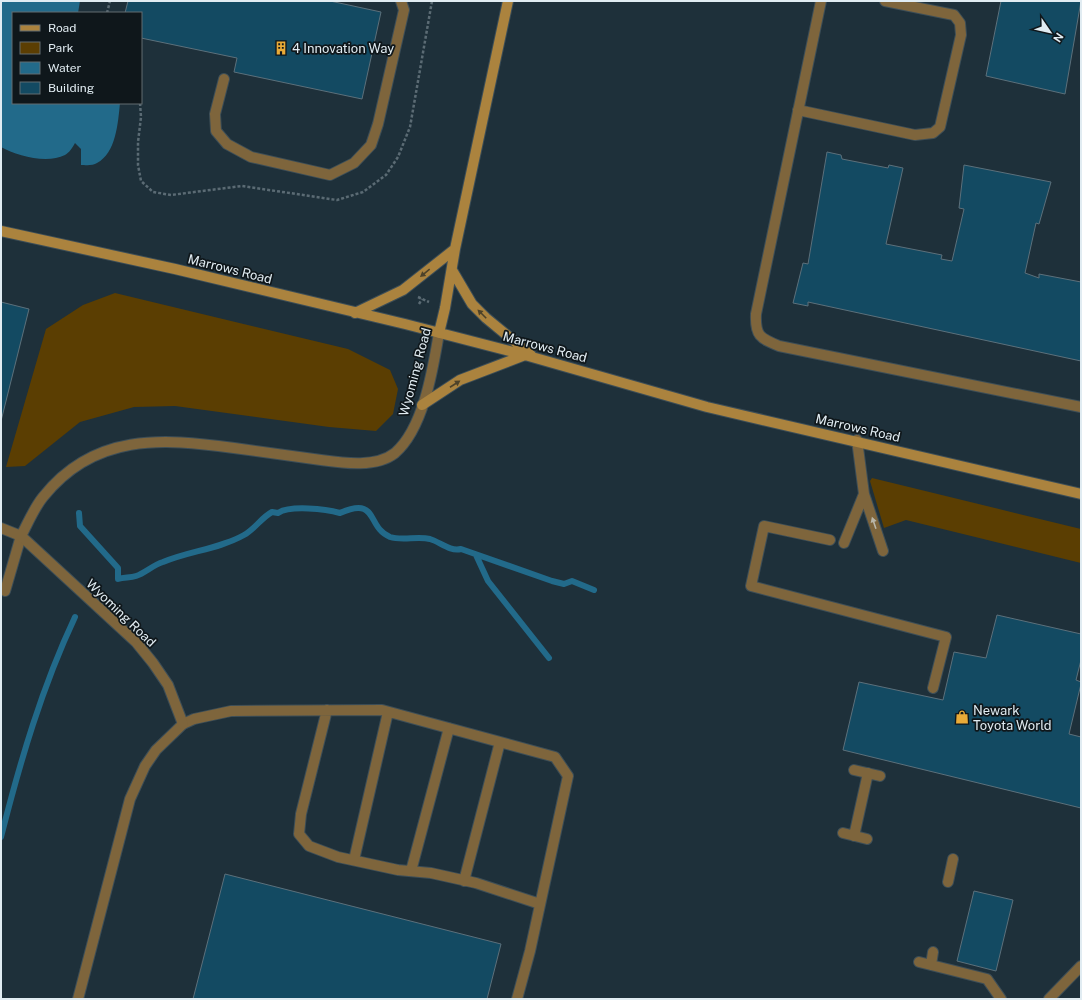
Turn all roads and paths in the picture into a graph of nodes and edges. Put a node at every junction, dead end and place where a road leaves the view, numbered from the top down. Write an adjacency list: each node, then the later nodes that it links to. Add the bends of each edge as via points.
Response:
1 (110, 1): 7 (path)
2 (401, 1): 8 (street, via 404,10 371,145 354,163 330,174 251,157 227,144 216,131 215,114)
3 (432, 1): 9 (path, via 410,127 398,157 386,175 363,192 337,200 242,186 171,195 154,192 141,181 138,165)
4 (508, 1): 12 (street, Wyoming Road)
5 (821, 1): 10 (street)
6 (885, 1): 10 (street, via 954,15 960,23 961,35 940,127 933,133 916,135)
7 (107, 12)
8 (224, 79)
9 (140, 104)
10 (798, 110): 22 (street, via 756,314 755,329 762,339 779,346)
11 (1, 231): 18 (street, Marrows Road, via 175,268)
12 (455, 249): 13 (street, Wyoming Road); 18 (street, one-way to 18, via 403,290)
13 (452, 270): 19 (street, Wyoming Road); 20 (street, one-way to 13, via 472,304)
14 (416, 296): 15 (path)
15 (422, 299): 16 (path); 17 (path)
16 (428, 302)
17 (419, 304)
18 (355, 313): 19 (street, Marrows Road)
19 (439, 332): 20 (street, Marrows Road); 21 (street, Wyoming Road)
20 (529, 356): 21 (street, one-way to 20, via 460,380); 23 (street, Marrows Road, via 707,407)
21 (422, 405): 27 (street, Wyoming Road, via 407,438 394,453 361,464 186,441 131,444 107,450 83,462 62,477 42,498)
22 (1081, 407)
23 (857, 440): 24 (street); 25 (street, Marrows Road)
24 (864, 494): 29 (street); 30 (street, one-way to 24)
25 (1081, 494)
26 (1, 528): 27 (street, Wyoming Road)
27 (21, 536): 31 (street); 35 (street, Wyoming Road, via 136,642 168,685)
28 (830, 540): 32 (street, via 764,526 751,586 946,637)
29 (844, 543)
30 (883, 551)
31 (5, 591)
32 (933, 688)
33 (327, 710): 34 (street); 35 (street, via 232,711 194,719); 45 (street, via 301,814 299,834 309,846)
34 (388, 712): 36 (street); 45 (street)
35 (183, 724): 54 (street, via 156,750 136,782)
36 (449, 728): 37 (street); 46 (street)
37 (500, 742): 47 (street); 49 (street, via 555,757 568,776)
38 (854, 770): 39 (street)
39 (868, 773): 40 (street); 42 (street)
40 (880, 776)
41 (843, 833): 42 (street)
42 (854, 836): 43 (street)
43 (868, 839)
44 (953, 858): 48 (street)
45 (354, 860): 46 (street)
46 (411, 871): 47 (street)
47 (464, 881): 49 (street)
48 (948, 882)
49 (540, 904): 55 (street)
50 (933, 952): 52 (street)
51 (919, 962): 52 (street)
52 (931, 965): 56 (street, via 987,979)
53 (1081, 966): 57 (street)
54 (78, 999)
55 (517, 999)
56 (1001, 999)
57 (1049, 999)

